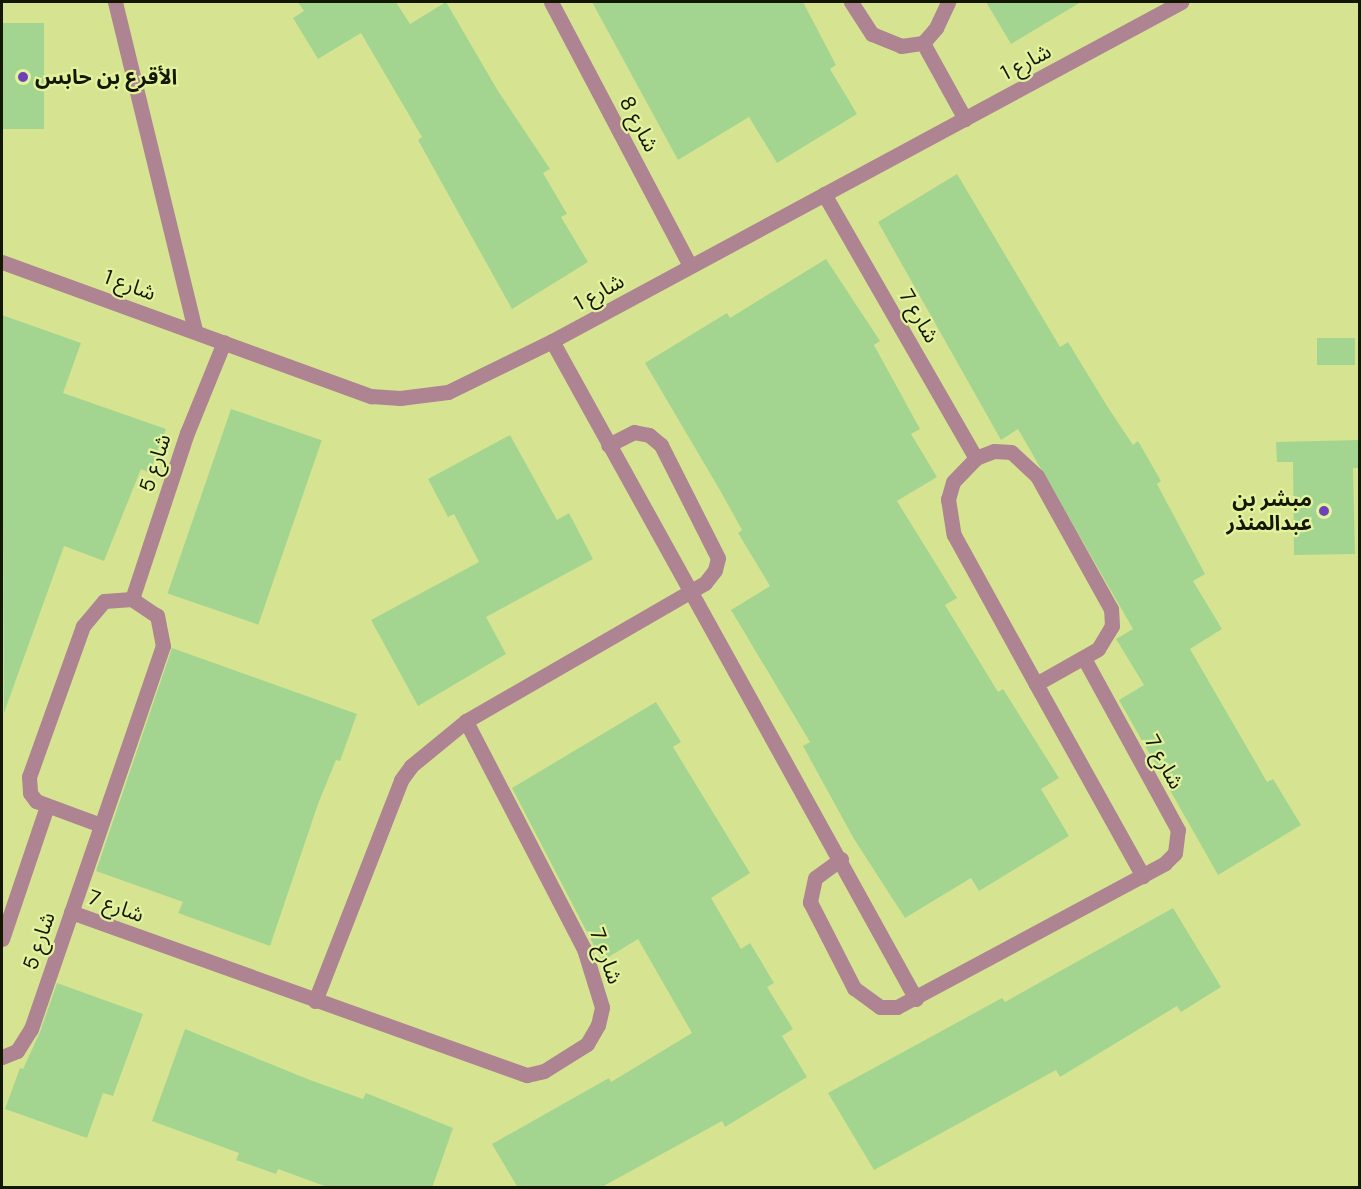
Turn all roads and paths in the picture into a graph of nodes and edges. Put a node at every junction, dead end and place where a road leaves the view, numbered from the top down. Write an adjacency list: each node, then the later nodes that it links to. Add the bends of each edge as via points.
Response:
1 (115, 2): 11 (street)
2 (551, 2): 10 (street, شارع 8)
3 (851, 2): 6 (street, via 863,25 885,43)
4 (948, 2): 6 (street, via 940,21)
5 (1181, 2): 7 (street, شارع 1)
6 (923, 43): 7 (street)
7 (965, 119): 8 (street, شارع 1)
8 (824, 194): 10 (street, شارع 1); 15 (street, شارع 7)
9 (2, 262): 11 (street, شارع 1)
10 (690, 266): 12 (street, شارع 1)
11 (195, 330): 13 (street, شارع 1)
12 (552, 341): 13 (street, شارع 1, via 448,392 400,398 371,396); 14 (street)
13 (224, 342): 17 (street, شارع 5, via 188,433)
14 (608, 445): 16 (street); 16 (street, via 634,432 649,435 661,445 718,558 705,583)
15 (976, 458): 18 (street, via 994,451 1011,452 1027,464 1111,609 1112,626 1107,639); 19 (street, via 953,482 948,499 949,520)
16 (688, 593): 20 (street); 23 (street)
17 (132, 599): 21 (street, via 104,601 83,626 29,777 30,793); 22 (street, شارع 5, via 158,616 163,646)
18 (1084, 658): 19 (street); 24 (street, شارع 7, via 1178,830 1175,853)
19 (1036, 684): 24 (street)
20 (466, 721): 28 (street, via 422,753 401,780); 28 (street, شارع 7, via 584,949 602,1007 598,1025 587,1044 567,1060 527,1075)
21 (46, 806): 22 (street); 26 (street, شارع 5)
22 (100, 825): 25 (street, شارع 5)
23 (841, 859): 27 (street); 27 (street, شارع 7, via 815,878 810,902 854,988 880,1007 897,1007)
24 (1143, 876): 27 (street, شارع 7)
25 (71, 912): 28 (street, شارع 7); 29 (street, شارع 5, via 31,1029 17,1051)
26 (2, 939)
27 (916, 999)
28 (315, 1001)
29 (2, 1057)

